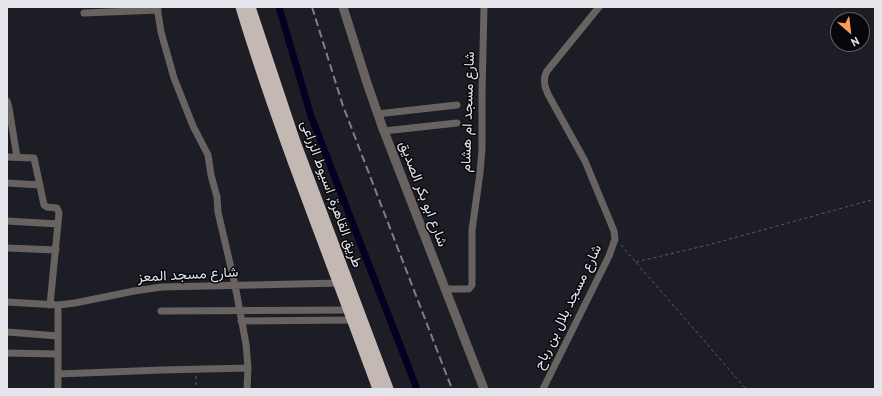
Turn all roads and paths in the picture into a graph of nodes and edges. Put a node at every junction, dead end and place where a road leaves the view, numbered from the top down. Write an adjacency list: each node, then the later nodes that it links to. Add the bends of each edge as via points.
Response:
1 (241, 7): 8 (highway, طريق القاهرة, اسيوط الزراعى)
2 (250, 7): 8 (highway, طريق القاهرة, اسيوط الزراعى)
3 (343, 7): 12 (street, شارع ابو بكر الصديق)
4 (484, 7): 28 (street, شارع مسجد ام هشام, via 482,149 472,230 472,285 469,289)
5 (599, 7): 22 (street, شارع مسجد بلال بن رباح, via 547,71 544,79 549,96 585,161)
6 (157, 9): 7 (street); 27 (street, via 174,78 193,126 208,155)
7 (84, 13)
8 (250, 23): 26 (highway, طريق القاهرة, اسيوط الزراعى, via 276,101)
9 (7, 100): 11 (street)
10 (457, 105): 12 (street)
11 (9, 113): 16 (street)
12 (378, 114): 14 (street, شارع ابو بكر الصديق)
13 (457, 124): 14 (street)
14 (384, 131): 28 (street, شارع ابو بكر الصديق)
15 (7, 157): 16 (street)
16 (17, 157): 18 (street, via 34,158)
17 (7, 183): 18 (street)
18 (40, 185): 21 (street, via 44,205 58,210)
19 (875, 199): 25 (path)
20 (7, 221): 21 (street)
21 (58, 224): 24 (street)
22 (615, 239): 25 (path); 49 (street, شارع مسجد بلال بن رباح)
23 (7, 248): 24 (street)
24 (56, 250): 30 (street)
25 (636, 262): 50 (path)
26 (344, 283): 27 (street, شارع مسجد المعز); 34 (highway, طريق القاهرة, اسيوط الزراعى); 47 (highway, طريق القاهرة, اسيوط الزراعى)
27 (235, 285): 31 (street, شارع مسجد المعز, via 148,289); 32 (street)
28 (445, 289): 48 (street, شارع ابو بكر الصديق)
29 (7, 302): 30 (street, شارع مسجد المعز)
30 (50, 305): 31 (street, شارع مسجد المعز)
31 (58, 306): 37 (street)
32 (239, 310): 33 (street); 34 (street); 35 (street)
33 (161, 311)
34 (351, 315): 35 (street); 46 (highway, طريق القاهرة, اسيوط الزراعى)
35 (241, 321): 40 (street)
36 (7, 332): 37 (street)
37 (58, 336): 39 (street)
38 (7, 353): 39 (street)
39 (58, 354): 42 (street)
40 (248, 368): 41 (street); 45 (street)
41 (196, 369): 42 (street); 44 (path)
42 (58, 374): 43 (street)
43 (58, 389)
44 (196, 389)
45 (247, 389)
46 (378, 389)
47 (388, 389)
48 (484, 389)
49 (543, 389)
50 (746, 389)

